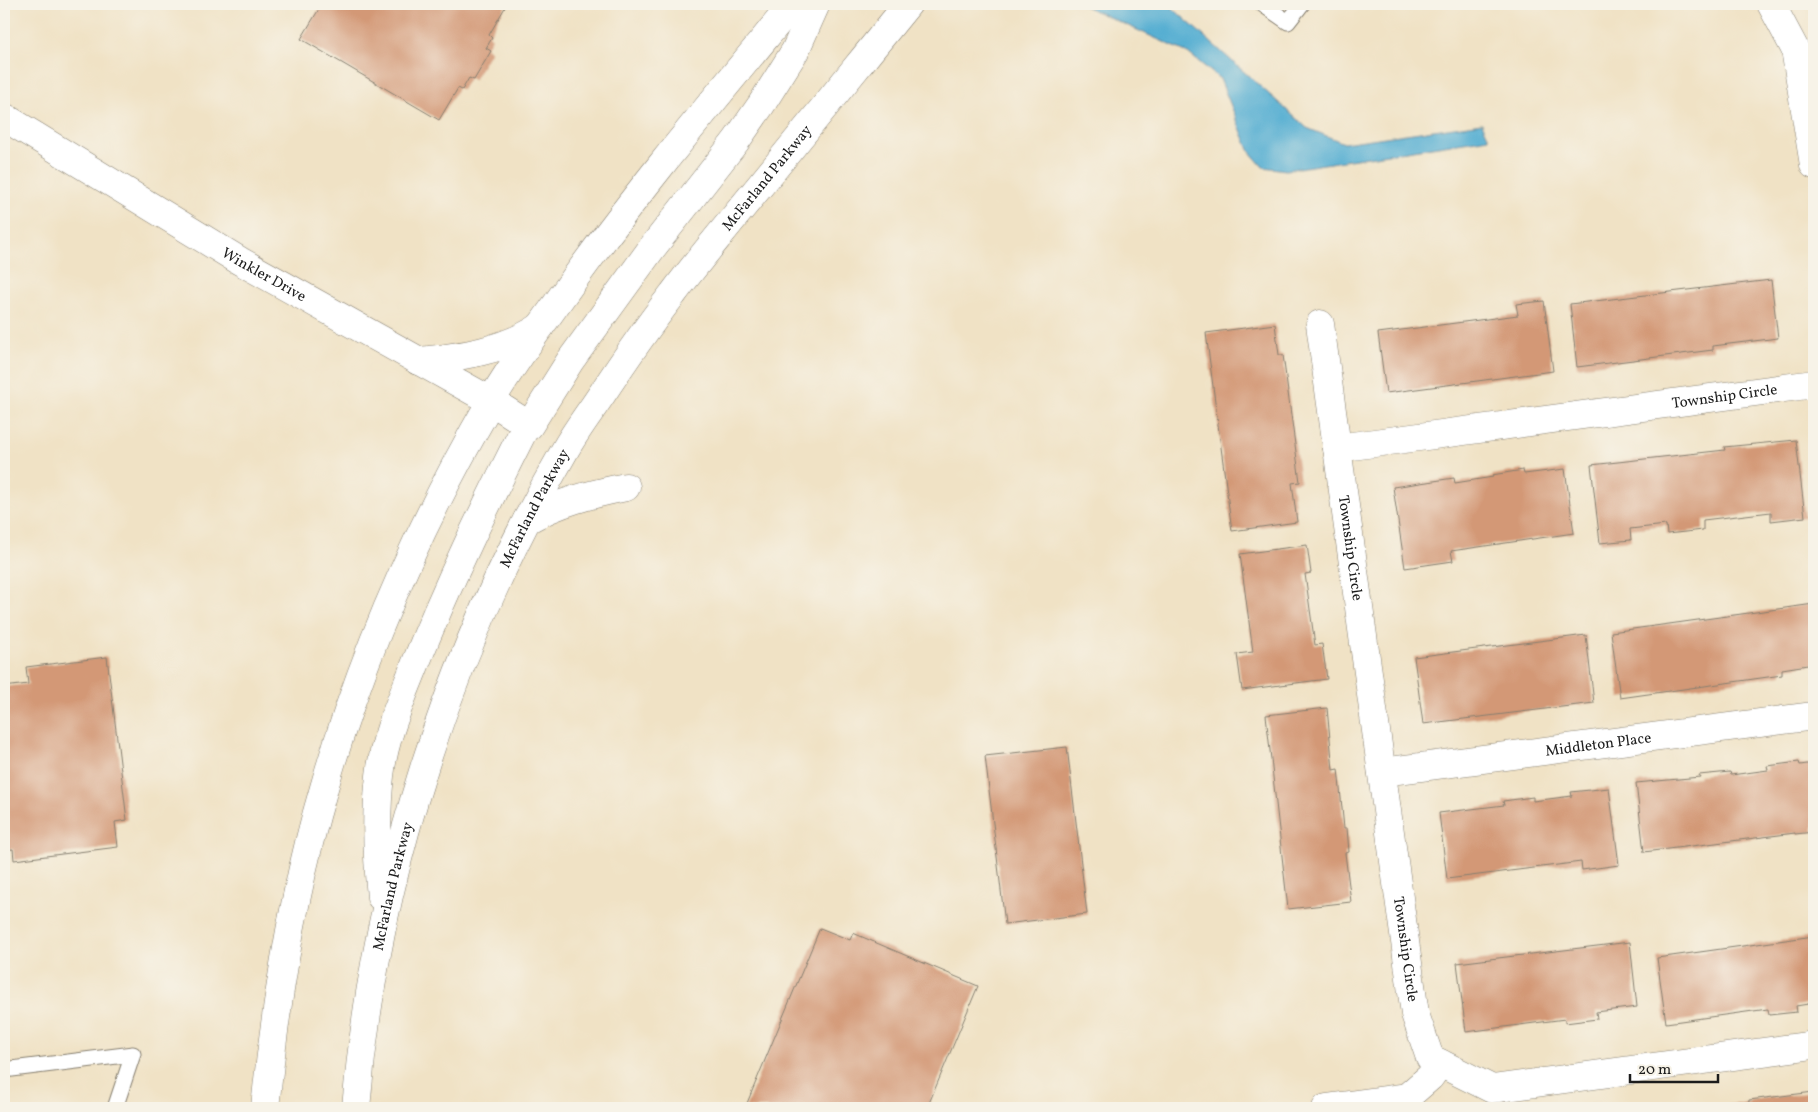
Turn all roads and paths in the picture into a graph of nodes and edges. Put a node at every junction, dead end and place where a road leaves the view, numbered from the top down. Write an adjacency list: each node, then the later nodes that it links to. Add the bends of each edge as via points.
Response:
1 (792, 4): 10 (main road, via 603,238)
2 (816, 4): 14 (main road, via 795,50 761,105 652,248)
3 (908, 4): 17 (main road, McFarland Parkway, via 672,294 566,448)
4 (1262, 4): 5 (lane, via 1288,22)
5 (1302, 4)
6 (1770, 4): 8 (main road, via 1794,50)
7 (4, 117): 11 (main road, Winkler Drive, via 240,261)
8 (1814, 165)
9 (1320, 324): 15 (main road, Township Circle)
10 (541, 326): 11 (main road, via 519,339 483,351); 13 (main road)
11 (418, 361): 13 (main road, Winkler Drive)
12 (1814, 384): 15 (main road, Township Circle)
13 (491, 401): 14 (main road, Winkler Drive); 25 (main road, via 404,572 380,626 340,736 321,799 290,928)
14 (528, 425): 20 (main road, via 494,488 432,623 387,740 380,774 376,847)
15 (1338, 448): 19 (main road, Township Circle)
16 (626, 487): 17 (main road, via 572,500)
17 (527, 520): 20 (main road, McFarland Parkway, via 446,704 409,817)
18 (1814, 716): 19 (main road, Middleton Place)
19 (1382, 772): 22 (main road, Township Circle, via 1415,1014 1430,1058)
20 (383, 921): 26 (main road, McFarland Parkway, via 365,1021)
21 (1814, 1045): 22 (main road, Township Circle, via 1492,1089)
22 (1440, 1063): 27 (main road, via 1430,1077 1406,1097)
23 (4, 1070): 24 (lane, via 133,1054)
24 (115, 1108)
25 (265, 1108)
26 (356, 1108)
27 (1326, 1108)

